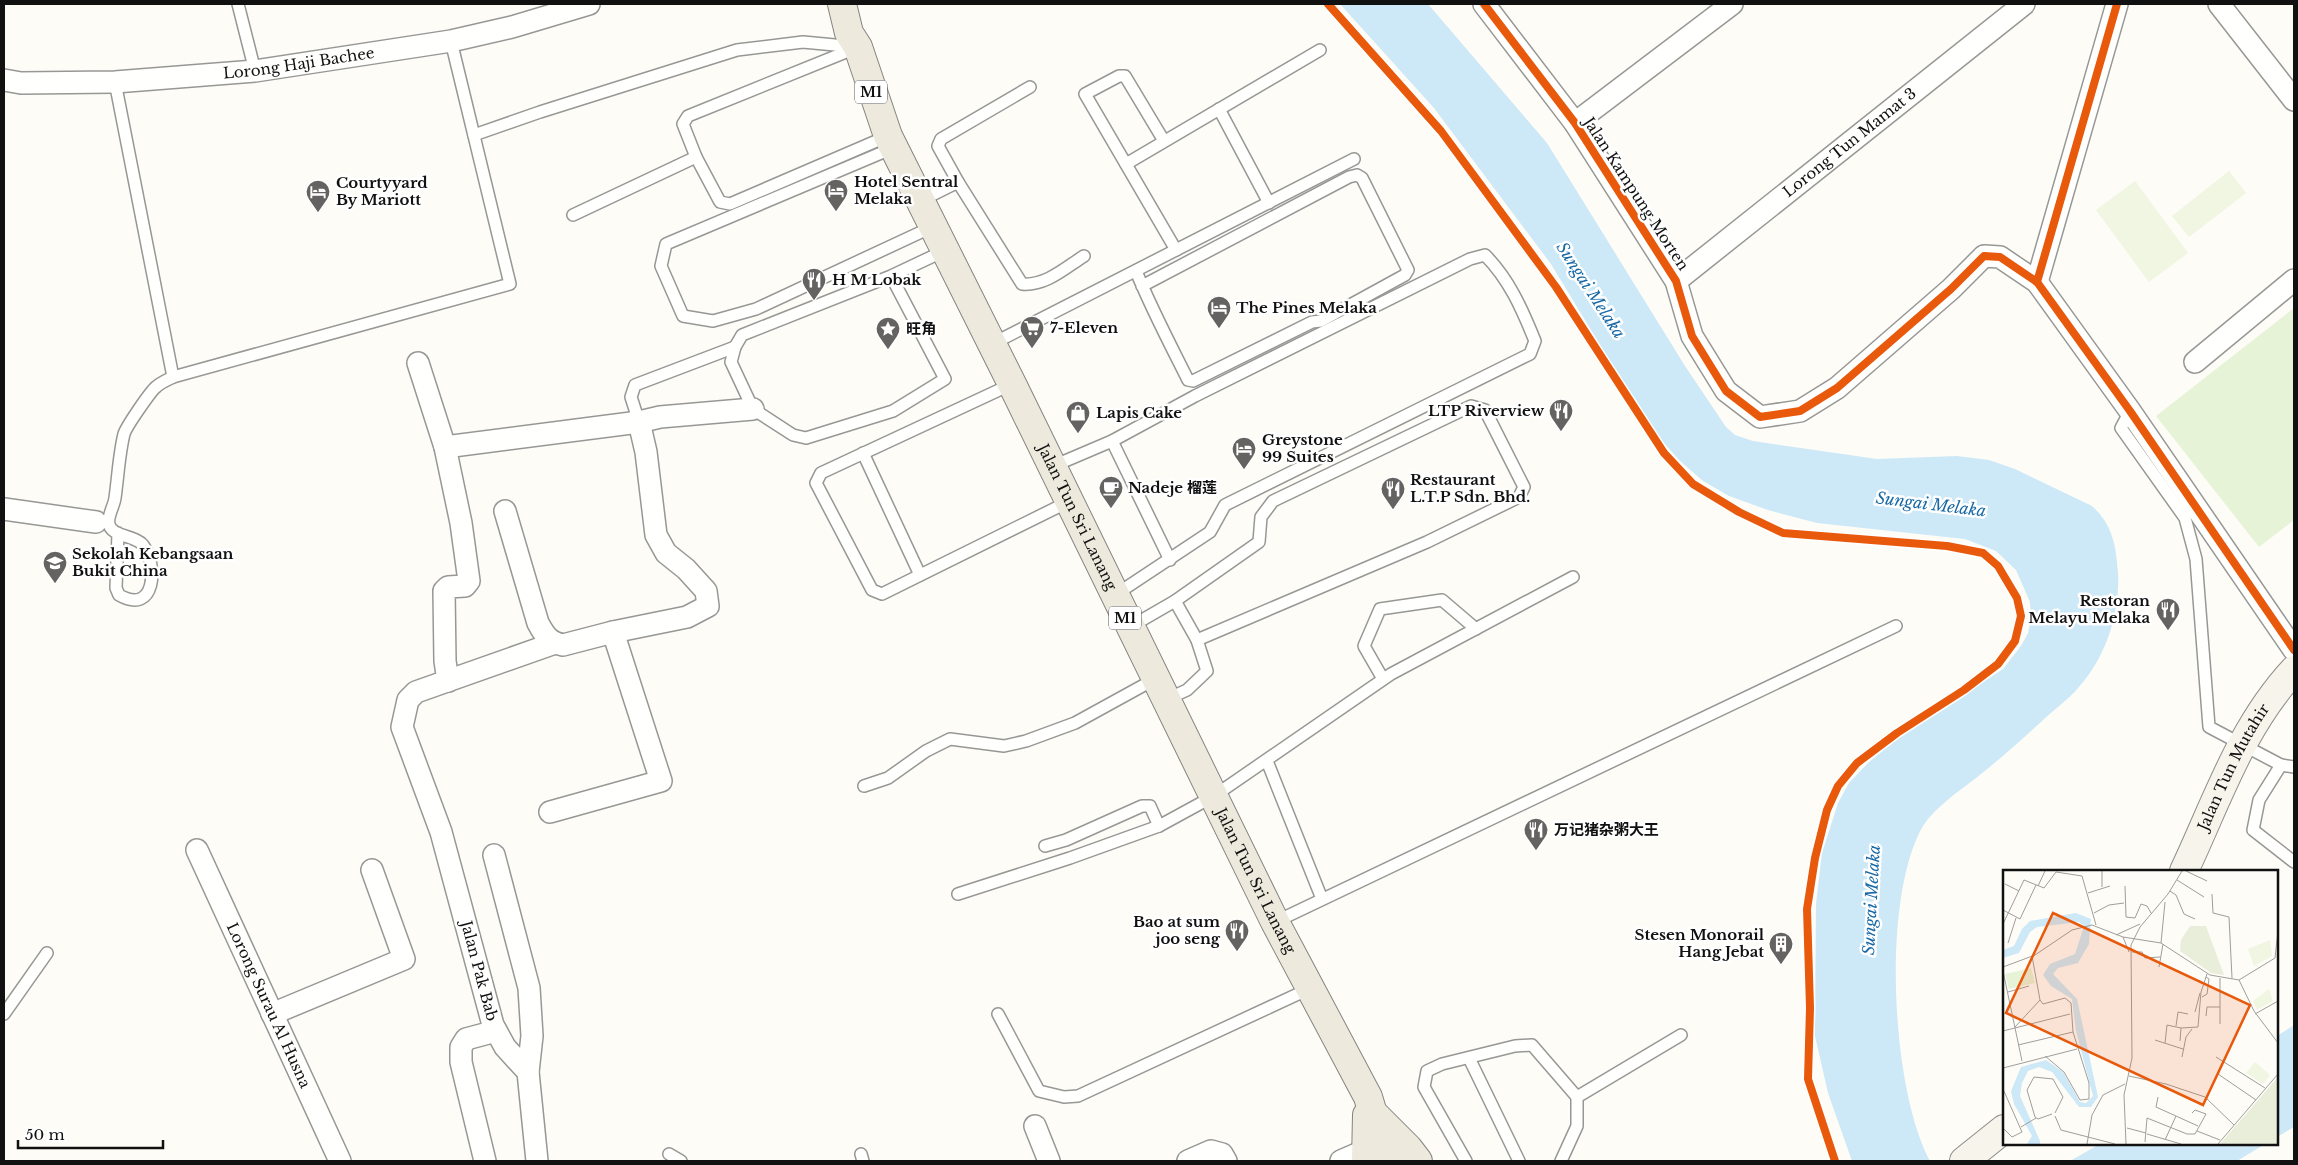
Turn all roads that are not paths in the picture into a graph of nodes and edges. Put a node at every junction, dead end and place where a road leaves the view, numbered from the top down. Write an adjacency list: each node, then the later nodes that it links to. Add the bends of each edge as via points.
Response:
1 (238, 4): 13 (lane)
2 (589, 4): 10 (street, Lorong Haji Bachee)
3 (842, 4): 11 (main road, Jalan Tun Sri Lanang / M1, via 849,33)
4 (855, 4): 11 (street, via 860,30)
5 (1484, 4): 19 (street, Jalan Kampung Morten)
6 (1732, 4): 19 (street)
7 (2024, 4): 37 (street, Lorong Tun Mamat 3)
8 (2117, 4): 38 (street)
9 (2219, 4): 17 (street)
10 (451, 42): 13 (street, Lorong Haji Bachee); 20 (lane)
11 (858, 47): 20 (lane, via 803,42 737,50); 22 (main road, Jalan Tun Sri Lanang / M1); 23 (lane, via 688,116 683,124)
12 (1320, 50): 18 (lane)
13 (255, 71): 15 (street, Lorong Haji Bachee)
14 (4, 80): 15 (street, Lorong Haji Bachee, via 21,83)
15 (115, 82): 44 (lane)
16 (1030, 87): 26 (lane, via 941,139 938,146)
17 (2294, 100)
18 (1219, 109): 21 (lane); 28 (lane)
19 (1575, 124): 37 (street, Jalan Kampung Morten)
20 (474, 135): 44 (lane, via 510,284)
21 (1164, 141): 25 (lane); 25 (lane, via 1125,76 1085,94)
22 (890, 142): 23 (lane, via 730,204 720,202); 27 (main road, Jalan Tun Sri Lanang / M1); 30 (lane, via 666,244 661,266 683,316 713,321 756,309)
23 (696, 157): 29 (lane)
24 (1354, 159): 28 (lane)
25 (1126, 164): 31 (lane)
26 (958, 182): 27 (lane); 33 (lane, via 1022,284 1042,282)
27 (920, 201): 30 (main road, Jalan Tun Sri Lanang / M1)
28 (1269, 203): 31 (lane)
29 (573, 215)
30 (932, 227): 32 (main road, Jalan Tun Sri Lanang / M1)
31 (1176, 250): 34 (lane)
32 (944, 251): 35 (lane); 40 (main road, Jalan Tun Sri Lanang / M1)
33 (1084, 256)
34 (1136, 270): 39 (lane); 40 (lane)
35 (891, 276): 41 (lane, via 742,335); 46 (lane, via 945,379 893,411 806,438 793,435)
36 (2294, 280): 42 (street)
37 (1676, 281): 38 (street, Jalan Kampung Morten, via 1692,336 1726,391 1760,417 1800,411 1837,388 1984,256 2000,257)
38 (2037, 282): 47 (street)
39 (1142, 286): 39 (lane, via 1188,380 1193,381 1312,322 1320,322 1405,275 1408,270 1362,178 1357,175)
40 (992, 344): 45 (main road, Jalan Tun Sri Lanang / M1)
41 (735, 347): 46 (lane, via 731,362); 48 (lane, via 635,385 631,396)
42 (2195, 362)
43 (418, 363): 50 (street)
44 (173, 377): 57 (lane, via 156,386 124,432 108,522 110,528)
45 (1012, 384): 51 (lane); 52 (main road, Jalan Tun Sri Lanang / M1)
46 (753, 409): 48 (street, via 660,416)
47 (2130, 411): 69 (street); 74 (lane, via 2120,428 2185,518 2196,559 2209,727)
48 (639, 422): 50 (street); 66 (street, Jalan Pak Bab, via 656,535 666,553 706,591 708,606 687,617)
49 (1112, 441): 52 (lane); 58 (lane); 58 (lane, via 1470,259 1485,255 1500,270 1518,302 1535,341 1530,354 1225,505 1210,532)
50 (445, 447): 72 (street, via 469,581 465,586 448,587 444,591)
51 (863, 453): 59 (lane); 59 (lane, via 821,473 816,482 872,590 882,594)
52 (1051, 467): 53 (main road, Jalan Tun Sri Lanang / M1)
53 (1068, 502): 59 (lane); 61 (main road, Jalan Tun Sri Lanang / M1)
54 (4, 509): 56 (street)
55 (505, 511): 68 (street, via 538,623 548,640)
56 (96, 522)
57 (118, 533): 57 (lane, via 116,588 119,595 132,601 148,594 151,589 148,555 137,539)
58 (1170, 560): 61 (lane)
59 (920, 575)
60 (1573, 577): 65 (lane)
61 (1114, 596): 64 (main road, Jalan Tun Sri Lanang / M1)
62 (1175, 601): 64 (lane); 67 (lane); 67 (lane, via 1259,542 1261,517 1273,501 1471,406 1485,410 1524,487 1519,497 1427,542)
63 (1896, 626): 89 (lane)
64 (1130, 627): 73 (main road, Jalan Tun Sri Lanang / M1)
65 (1476, 629): 71 (lane); 71 (lane, via 1442,600 1380,609 1364,646)
66 (613, 632): 68 (street, Jalan Pak Bab, via 563,645); 80 (street, via 661,781)
67 (1197, 640): 73 (lane, via 1208,671 1187,690)
68 (555, 643): 72 (street, Jalan Pak Bab)
69 (2294, 650)
70 (2294, 670): 74 (street, Jalan Tun Mutahir, via 2259,713)
71 (1384, 679): 75 (lane)
72 (448, 681): 96 (street, Jalan Pak Bab, via 416,692 408,700 402,727 441,832)
73 (1160, 689): 78 (lane, via 1026,741 1004,746 950,740 926,751 888,778); 79 (main road, Jalan Tun Sri Lanang / M1)
74 (2241, 744): 76 (lane); 87 (street, Jalan Tun Mutahir)
75 (1267, 761): 79 (lane); 89 (lane)
76 (2281, 765): 77 (lane); 85 (lane, via 2258,800 2253,830)
77 (2294, 767)
78 (864, 786)
79 (1214, 796): 81 (lane); 90 (main road, Jalan Tun Sri Lanang / M1)
80 (550, 812)
81 (1159, 826): 82 (lane, via 1150,806 1142,806); 88 (lane)
82 (1045, 846)
83 (197, 850): 94 (street, Lorong Surau Al Husna)
84 (494, 855): 99 (street, via 529,988 532,1036)
85 (2294, 862)
86 (372, 870): 94 (street, via 404,959)
87 (2184, 870)
88 (958, 894)
89 (1322, 899): 90 (lane)
90 (1275, 922): 92 (main road, Jalan Tun Sri Lanang / M1)
91 (47, 953): 93 (lane)
92 (1311, 988): 95 (lane, via 1078,1096 1064,1097 1039,1091); 101 (main road, Jalan Tun Sri Lanang / M1)
93 (4, 1014)
94 (272, 1014): 106 (street, Lorong Surau Al Husna)
95 (998, 1014)
96 (496, 1032): 99 (street, Jalan Pak Bab); 107 (street, via 466,1039 461,1047 464,1080)
97 (1680, 1034): 100 (lane)
98 (1469, 1058): 100 (lane, via 1532,1045); 114 (lane, via 1427,1071 1424,1087); 115 (lane)
99 (528, 1072): 108 (street)
100 (1576, 1097): 116 (lane, via 1577,1126)
101 (1371, 1105): 105 (main road, Jalan Tun Sri Lanang / M1); 113 (main road)
102 (1034, 1126): 110 (street)
103 (2003, 1130): 117 (street)
104 (669, 1154): 109 (lane)
105 (1365, 1159)
106 (340, 1161)
107 (485, 1161)
108 (537, 1161)
109 (681, 1161)
110 (1049, 1161)
111 (1188, 1161): 112 (street, via 1211,1151 1222,1154)
112 (1226, 1161)
113 (1418, 1161)
114 (1466, 1161)
115 (1519, 1161)
116 (1562, 1161)
117 (1964, 1161)

